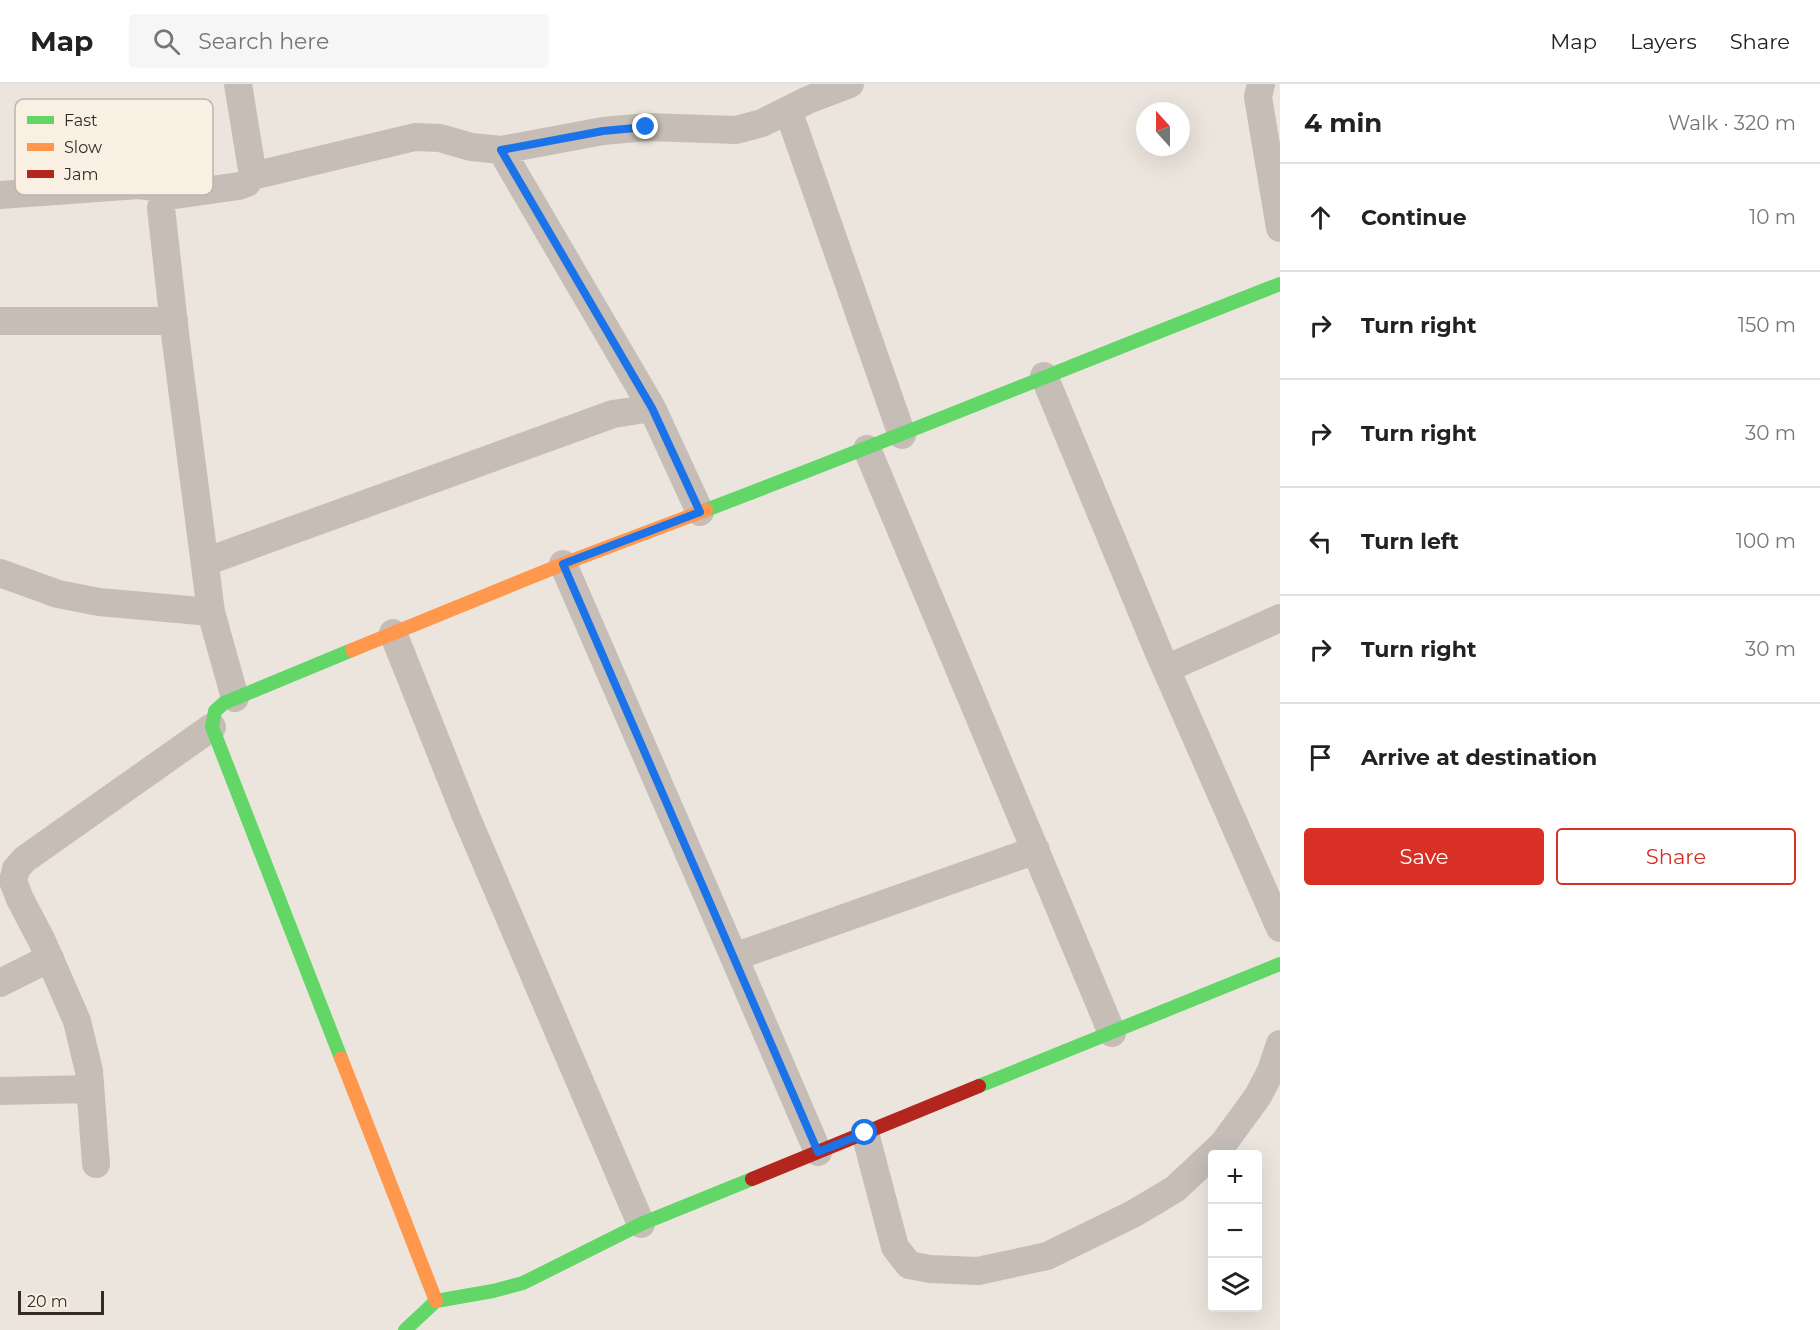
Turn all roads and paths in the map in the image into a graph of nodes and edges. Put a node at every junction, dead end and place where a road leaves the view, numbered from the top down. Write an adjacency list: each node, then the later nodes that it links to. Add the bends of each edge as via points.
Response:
1 (238, 84): 6 (street)
2 (850, 84): 4 (street)
3 (1261, 84): 12 (street, via 1258,98)
4 (788, 110): 5 (street, via 736,130 646,127); 18 (street)
5 (501, 150): 6 (street, via 415,137); 17 (street)
6 (253, 176): 7 (street, via 247,183)
7 (213, 190)
8 (15, 194): 9 (street)
9 (0, 195)
10 (175, 195): 11 (street)
11 (168, 196): 15 (street, via 161,208)
12 (1280, 228)
13 (1280, 284): 16 (street)
14 (0, 321): 15 (street)
15 (174, 321): 21 (street)
16 (1044, 376): 18 (street); 27 (street)
17 (652, 408): 20 (street); 21 (street, via 613,414)
18 (902, 435): 19 (street)
19 (867, 450): 20 (street); 30 (street)
20 (700, 512): 22 (street)
21 (205, 562): 24 (street)
22 (563, 564): 26 (street); 32 (street)
23 (0, 573): 24 (street, via 58,594 89,600)
24 (211, 612): 28 (street)
25 (1280, 618): 27 (street)
26 (393, 633): 28 (street); 43 (street, via 471,827)
27 (1166, 669): 31 (street)
28 (234, 698): 29 (street, via 214,712)
29 (212, 727): 33 (street, via 16,869 13,882); 44 (street)
30 (1036, 850): 32 (street); 36 (street)
31 (1280, 928)
32 (734, 957): 41 (street)
33 (50, 958): 35 (street); 38 (street, via 77,1021)
34 (1280, 964): 36 (street)
35 (0, 983)
36 (1112, 1033): 40 (street)
37 (1280, 1044): 40 (street, via 1258,1096 1223,1144 1175,1188 1047,1256 978,1271 909,1265 895,1246)
38 (90, 1089): 39 (street); 42 (street)
39 (0, 1091)
40 (865, 1133): 41 (street)
41 (818, 1152): 43 (street)
42 (96, 1164)
43 (641, 1224): 44 (street, via 523,1283)
44 (436, 1301): 45 (street)
45 (405, 1330)

